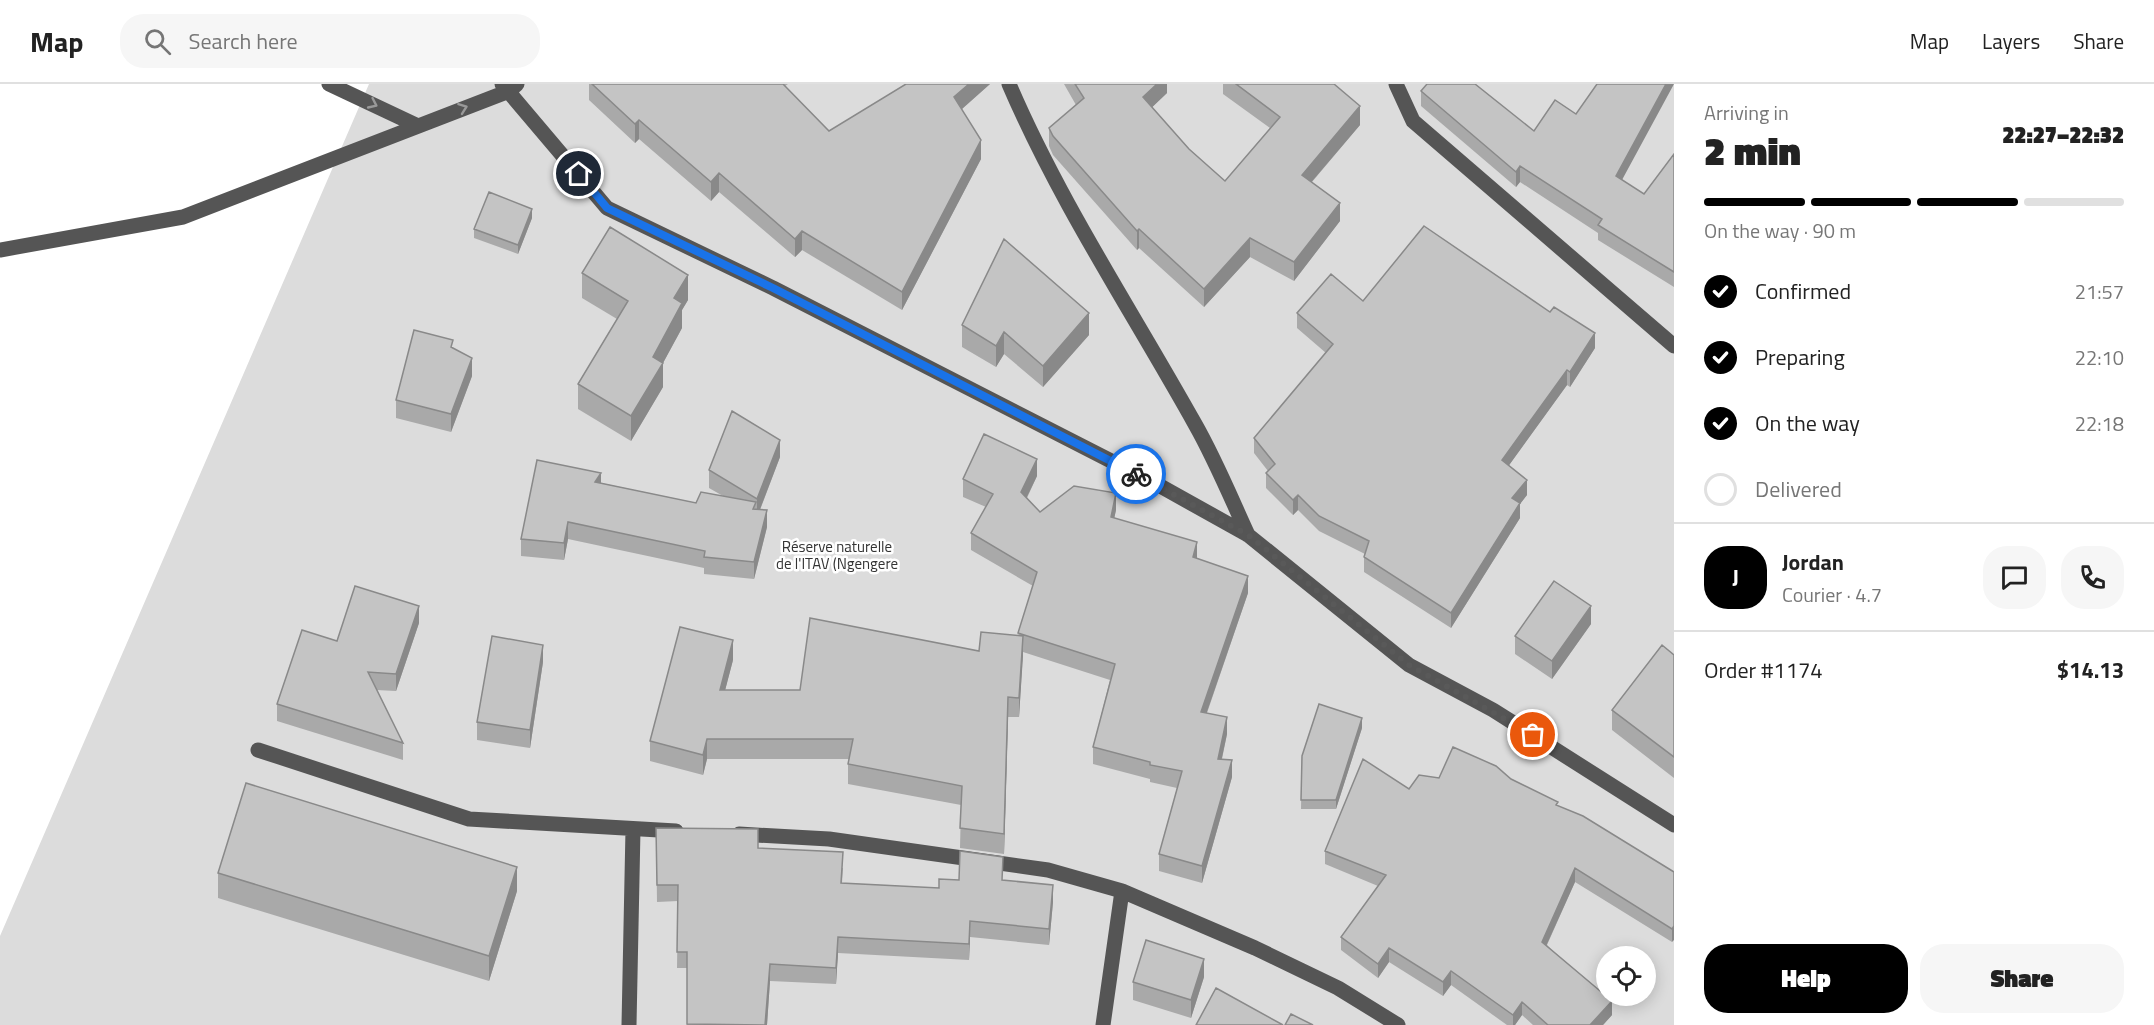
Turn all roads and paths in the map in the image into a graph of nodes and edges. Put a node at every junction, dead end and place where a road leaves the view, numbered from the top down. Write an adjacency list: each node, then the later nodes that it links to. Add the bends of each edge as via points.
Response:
1 (329, 84): 5 (street, one-way to 5)
2 (1009, 84): 8 (street, via 1032,138 1100,263 1196,426)
3 (1396, 84): 7 (street, via 1413,121)
4 (506, 86): 5 (street, one-way to 4); 8 (street, via 607,208 773,288)
5 (416, 125): 6 (street, via 183,217)
6 (0, 250)
7 (1674, 346)
8 (1248, 535): 10 (street, via 1409,665 1493,710)
9 (258, 750): 11 (street, via 469,819)
10 (1674, 825)
11 (633, 829): 12 (street); 15 (street)
12 (691, 832)
13 (725, 834): 14 (street, via 829,839 1048,870)
14 (1122, 891): 16 (street); 17 (street, via 1338,988)
15 (629, 1025)
16 (1103, 1025)
17 (1398, 1025)

